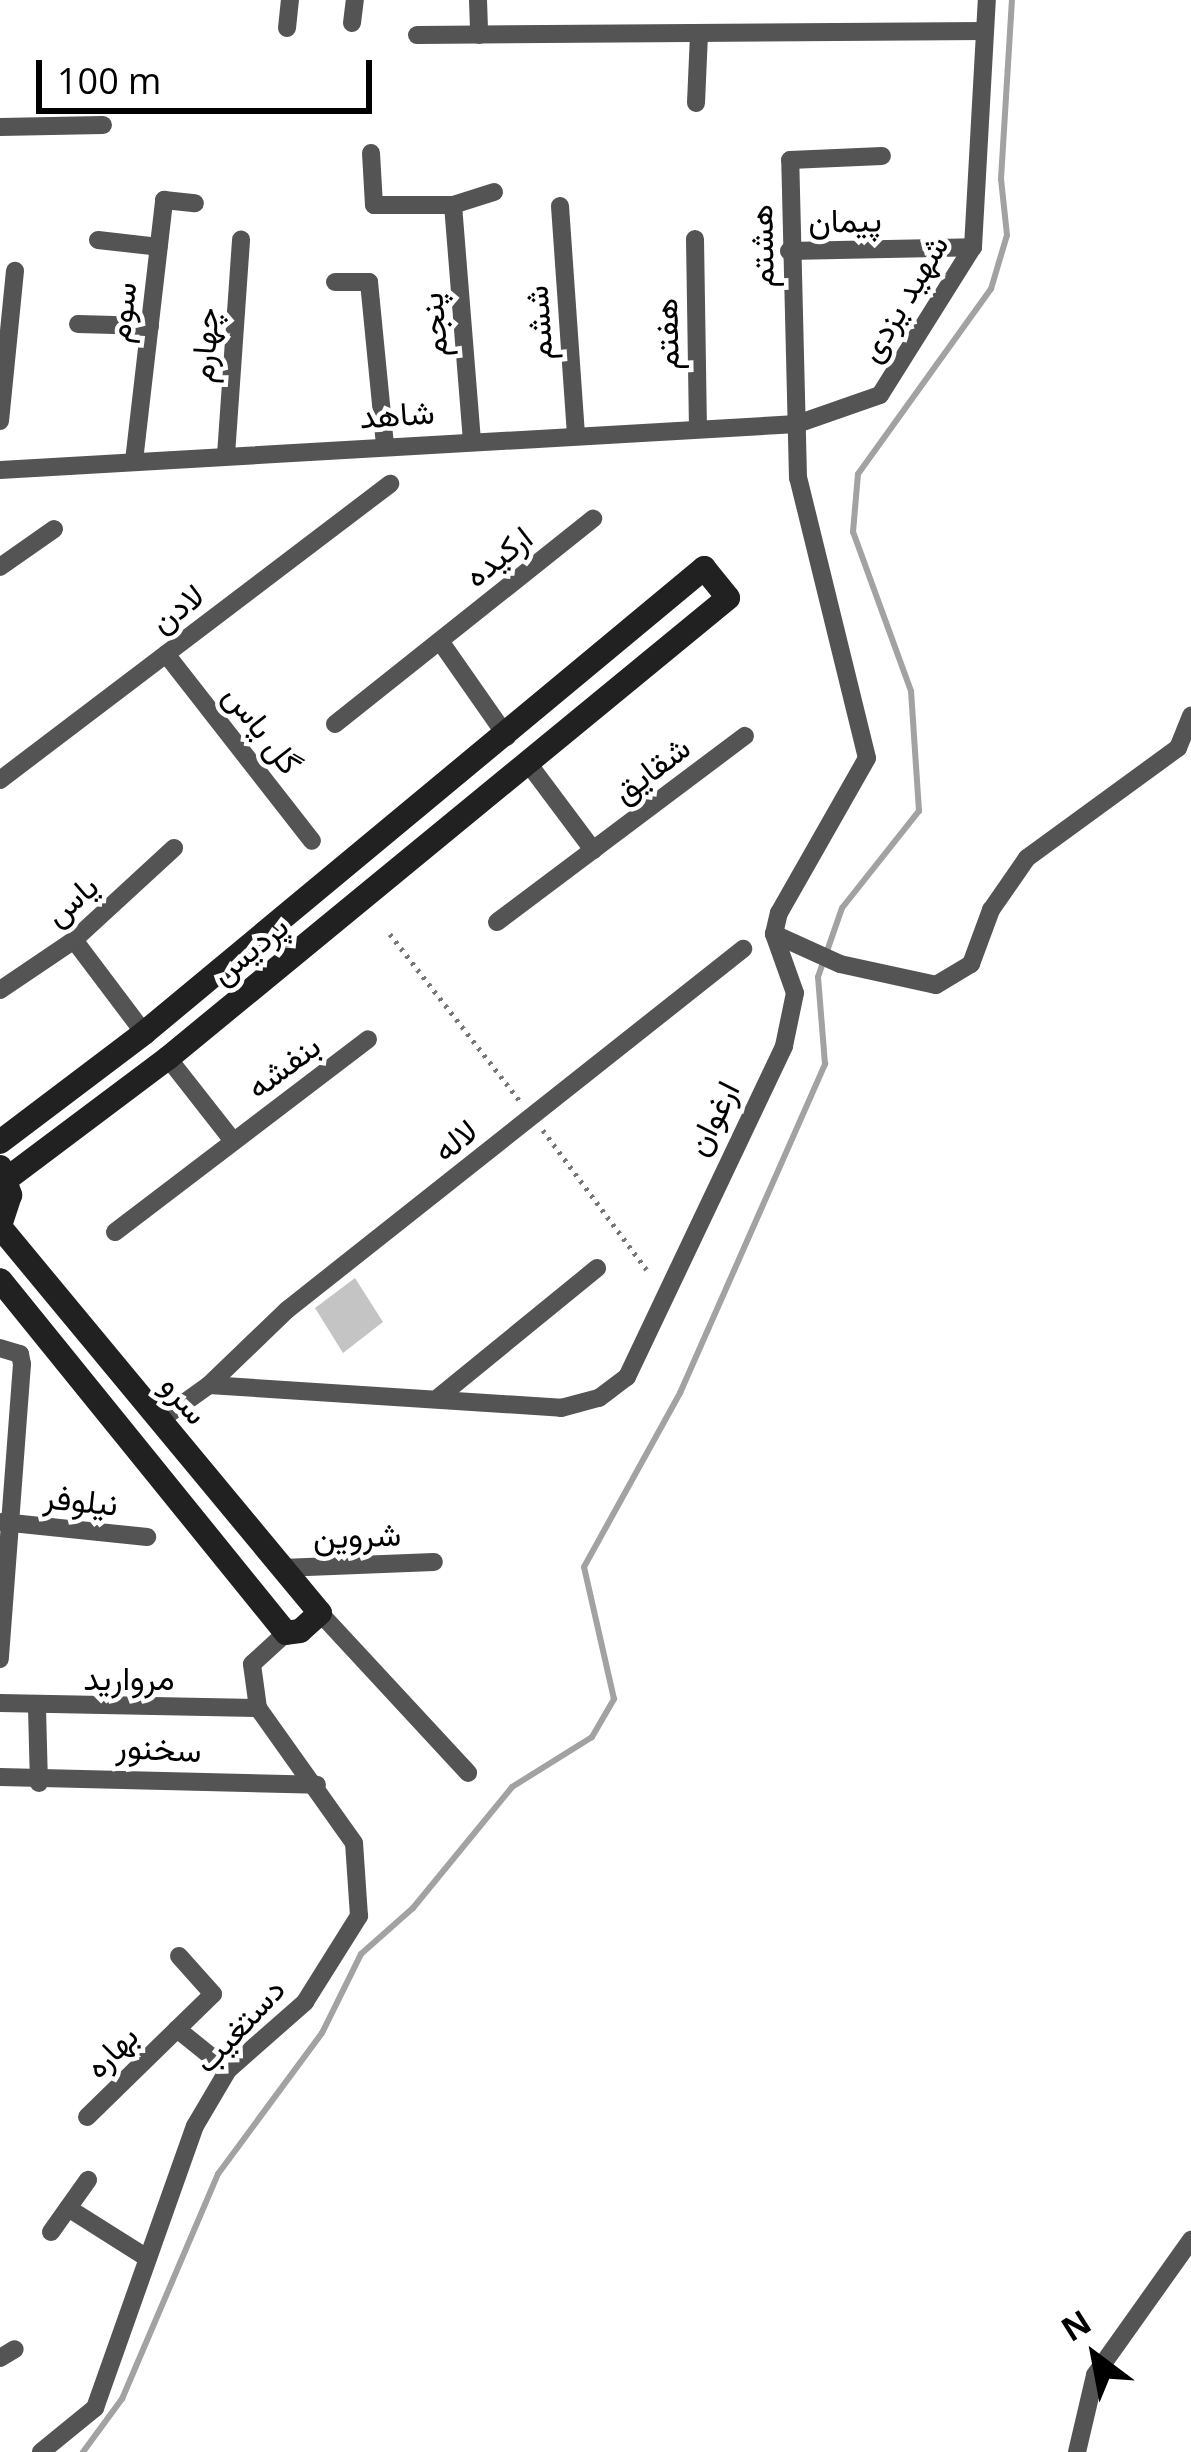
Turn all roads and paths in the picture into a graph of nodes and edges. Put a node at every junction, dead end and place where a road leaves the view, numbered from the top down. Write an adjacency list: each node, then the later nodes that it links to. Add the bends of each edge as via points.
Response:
1 (290, 0): 6 (street)
2 (355, 0): 5 (street)
3 (478, 0): 10 (street)
4 (987, 0): 7 (street, شهید یزدی)
5 (352, 23)
6 (287, 28)
7 (985, 31): 8 (street); 24 (street, شهید یزدی)
8 (699, 33): 10 (street); 11 (street)
9 (417, 35): 10 (street)
10 (479, 35)
11 (696, 103)
12 (103, 125): 13 (street)
13 (0, 127)
14 (371, 153): 18 (street, via 374,205)
15 (882, 156): 25 (street, هشتم, via 790,160)
16 (494, 192): 18 (street)
17 (195, 203): 23 (street, سوم, via 164,200)
18 (454, 205): 34 (street, پنجم)
19 (560, 206): 33 (street, ششم)
20 (694, 239): 32 (street, هفتم)
21 (98, 240): 23 (street)
22 (241, 240): 36 (street, چهارم)
23 (159, 247): 29 (street, سوم)
24 (973, 247): 25 (street, پیمان); 31 (street, شهید یزدی, via 880,394)
25 (790, 251): 31 (street, هشتم)
26 (15, 271): 30 (street)
27 (335, 282): 35 (street, via 369,282)
28 (77, 324): 29 (street)
29 (150, 326): 37 (street, سوم)
30 (0, 421)
31 (797, 424): 32 (street, شاهد); 55 (street, via 798,478 867,758)
32 (698, 429): 33 (street, شاهد)
33 (576, 435): 34 (street, شاهد)
34 (472, 440): 35 (street, شاهد)
35 (385, 445): 36 (street, شاهد)
36 (226, 455): 37 (street, شاهد)
37 (134, 461): 38 (street, شاهد)
38 (0, 470)
39 (390, 484): 44 (street, لادن)
40 (593, 519): 43 (street, ارکیده)
41 (54, 530): 42 (street)
42 (0, 566)
43 (440, 641): 46 (street, ارکیده); 48 (street)
44 (166, 654): 50 (street, لادن); 51 (street, گل یاس)
45 (1191, 715): 55 (street, via 1178,748 1027,857 992,910 971,964 936,985 840,964)
46 (335, 724)
47 (745, 736): 53 (street, شقایق)
48 (507, 737): 49 (street); 49 (street, پردیس, via 704,568 728,598); 59 (street, پردیس)
49 (528, 763): 53 (street); 61 (street, پردیس)
50 (0, 779)
51 (312, 841)
52 (174, 848): 56 (street, یاس)
53 (593, 850): 54 (street, شقایق)
54 (497, 922)
55 (774, 934): 71 (street, ارغوان, via 795,993 784,1046 627,1377 599,1397 561,1408)
56 (74, 940): 58 (street, یاس); 59 (street)
57 (743, 949): 70 (street, لاله, via 287,1310)
58 (0, 990)
59 (144, 1034): 61 (street); 63 (street, پردیس)
60 (368, 1039): 62 (street, بنفشه)
61 (168, 1058): 62 (street, بنفشه); 64 (street, پردیس)
62 (233, 1141): 66 (street, بنفشه)
63 (0, 1142)
64 (3, 1173): 65 (street)
65 (0, 1226): 72 (street, سرو)
66 (115, 1232)
67 (597, 1268): 71 (street)
68 (0, 1280): 74 (street, سرو)
69 (0, 1348): 75 (street, via 20,1354)
70 (209, 1385): 71 (street, ارغوان); 72 (street)
71 (439, 1397)
72 (160, 1420): 73 (street, سرو)
73 (226, 1500): 74 (street); 78 (street, سرو)
74 (197, 1520): 80 (street, سرو)
75 (5, 1522): 76 (street, نیلوفر); 81 (street)
76 (147, 1537)
77 (434, 1562): 78 (street, شروین)
78 (282, 1568): 79 (street, سرو)
79 (320, 1613): 80 (street); 85 (street)
80 (286, 1633): 84 (street, via 252,1664)
81 (0, 1659)
82 (0, 1703): 83 (street, مروارید)
83 (37, 1708): 84 (street, مروارید); 87 (street)
84 (258, 1708): 88 (street, دستغیب)
85 (468, 1773)
86 (0, 1777): 87 (street, سخنور)
87 (39, 1783): 88 (street, سخنور, via 61,1774)
88 (317, 1785): 91 (street, دستغیب, via 353,1843 359,1916 305,2002)
89 (178, 1956): 90 (street, بهاره, via 213,1994)
90 (177, 2029): 91 (street, بهاره); 92 (street, بهاره)
91 (228, 2070): 97 (street, دستغیب, via 195,2126)
92 (87, 2117)
93 (88, 2180): 94 (street)
94 (68, 2208): 95 (street); 97 (street)
95 (51, 2231)
96 (1191, 2240): 99 (street, via 1095,2375)
97 (147, 2258): 98 (street, دستغیب, via 95,2408)
98 (41, 2452)
99 (1077, 2452)

